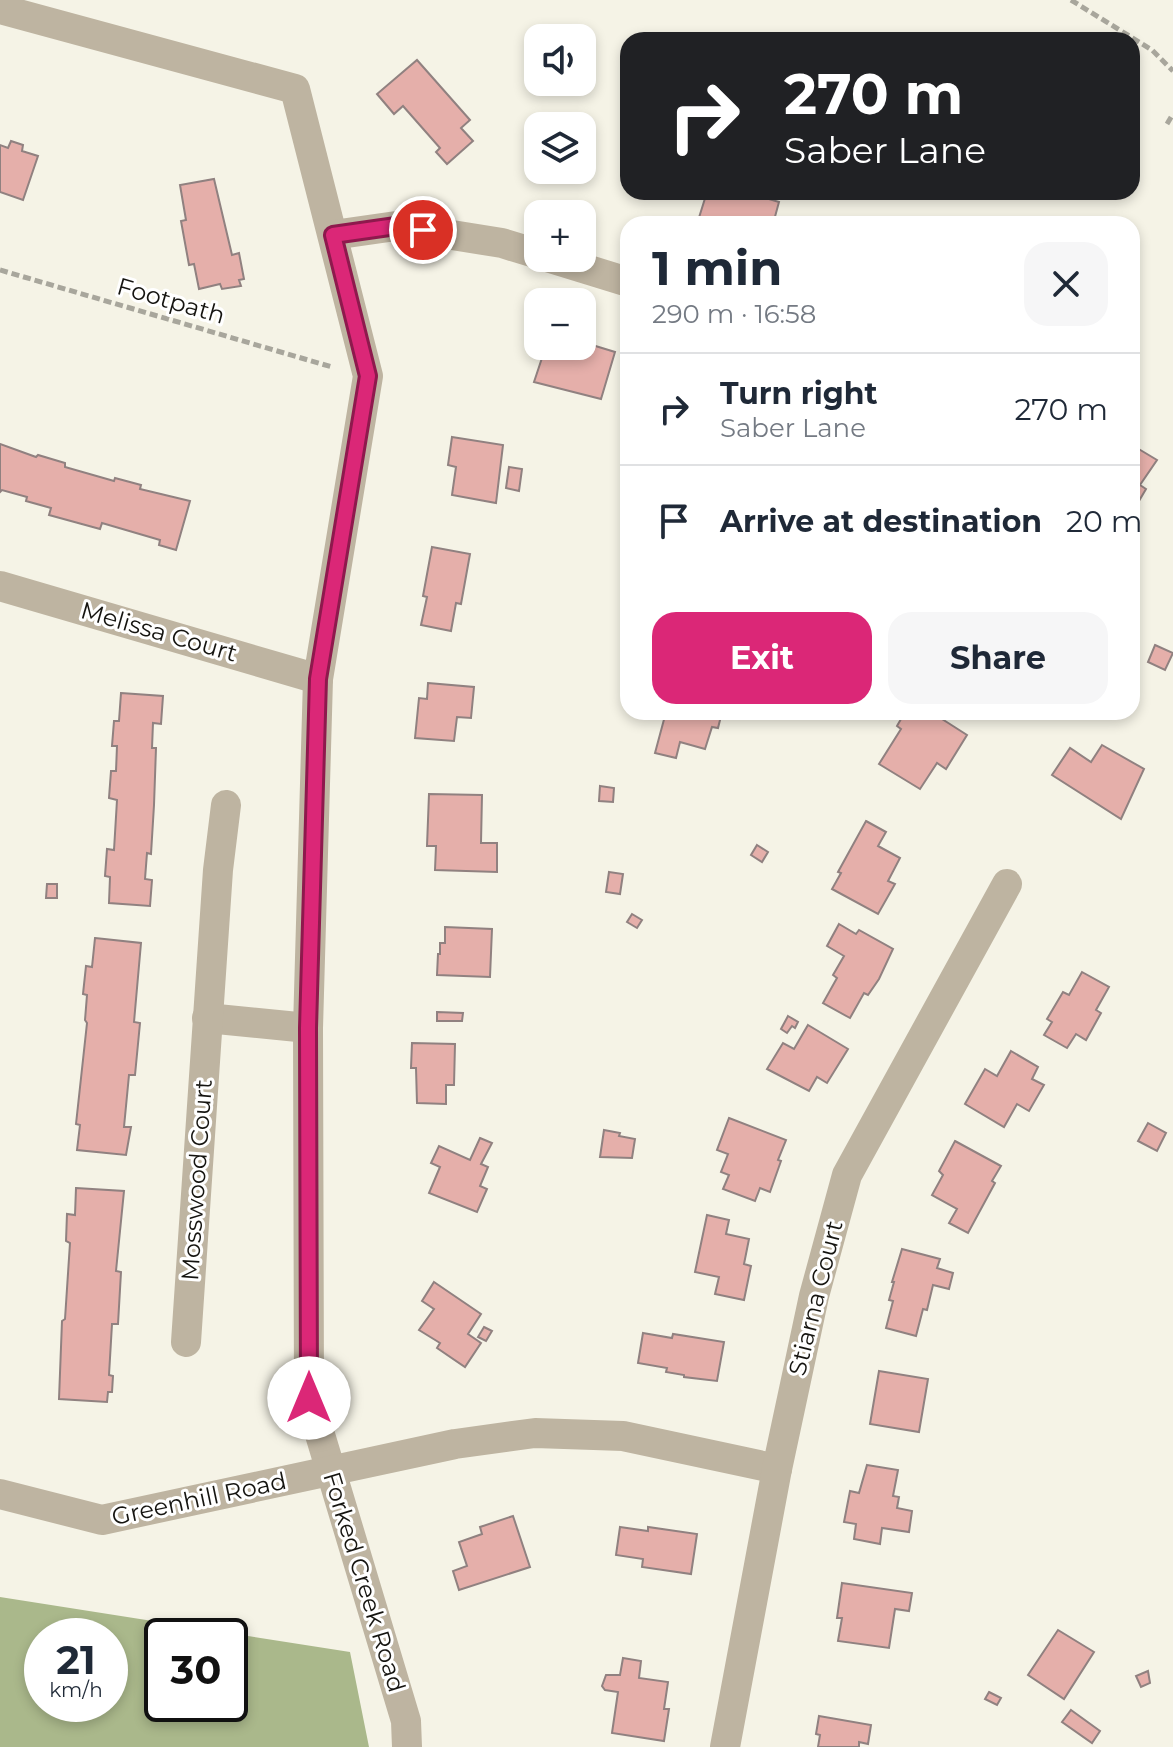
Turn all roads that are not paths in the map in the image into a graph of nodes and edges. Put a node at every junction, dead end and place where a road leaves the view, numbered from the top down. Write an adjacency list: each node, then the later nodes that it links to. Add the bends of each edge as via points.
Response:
1 (18, 8): 2 (street, Forked Creek Road, via 295,89)
2 (333, 235): 3 (street, via 396,226); 7 (street, Forked Creek Road, via 368,376)
3 (524, 250)
4 (596, 272): 5 (street)
5 (620, 280)
6 (0, 586): 7 (street, Melissa Court)
7 (318, 679): 11 (street, Forked Creek Road)
8 (226, 805): 10 (street, Mosswood Court)
9 (1007, 884): 13 (street, Stiarna Court, via 847,1175 814,1296)
10 (207, 1018): 11 (street); 12 (street, Mosswood Court)
11 (308, 1028): 14 (street, Forked Creek Road, via 309,1398)
12 (186, 1342)
13 (777, 1469): 14 (street, Greenhill Road, via 623,1436 535,1433 455,1444); 17 (street, Stiarna Court)
14 (331, 1472): 15 (street, Greenhill Road, via 102,1520); 16 (street, Forked Creek Road, via 406,1721)
15 (0, 1494)
16 (407, 1747)
17 (725, 1747)

